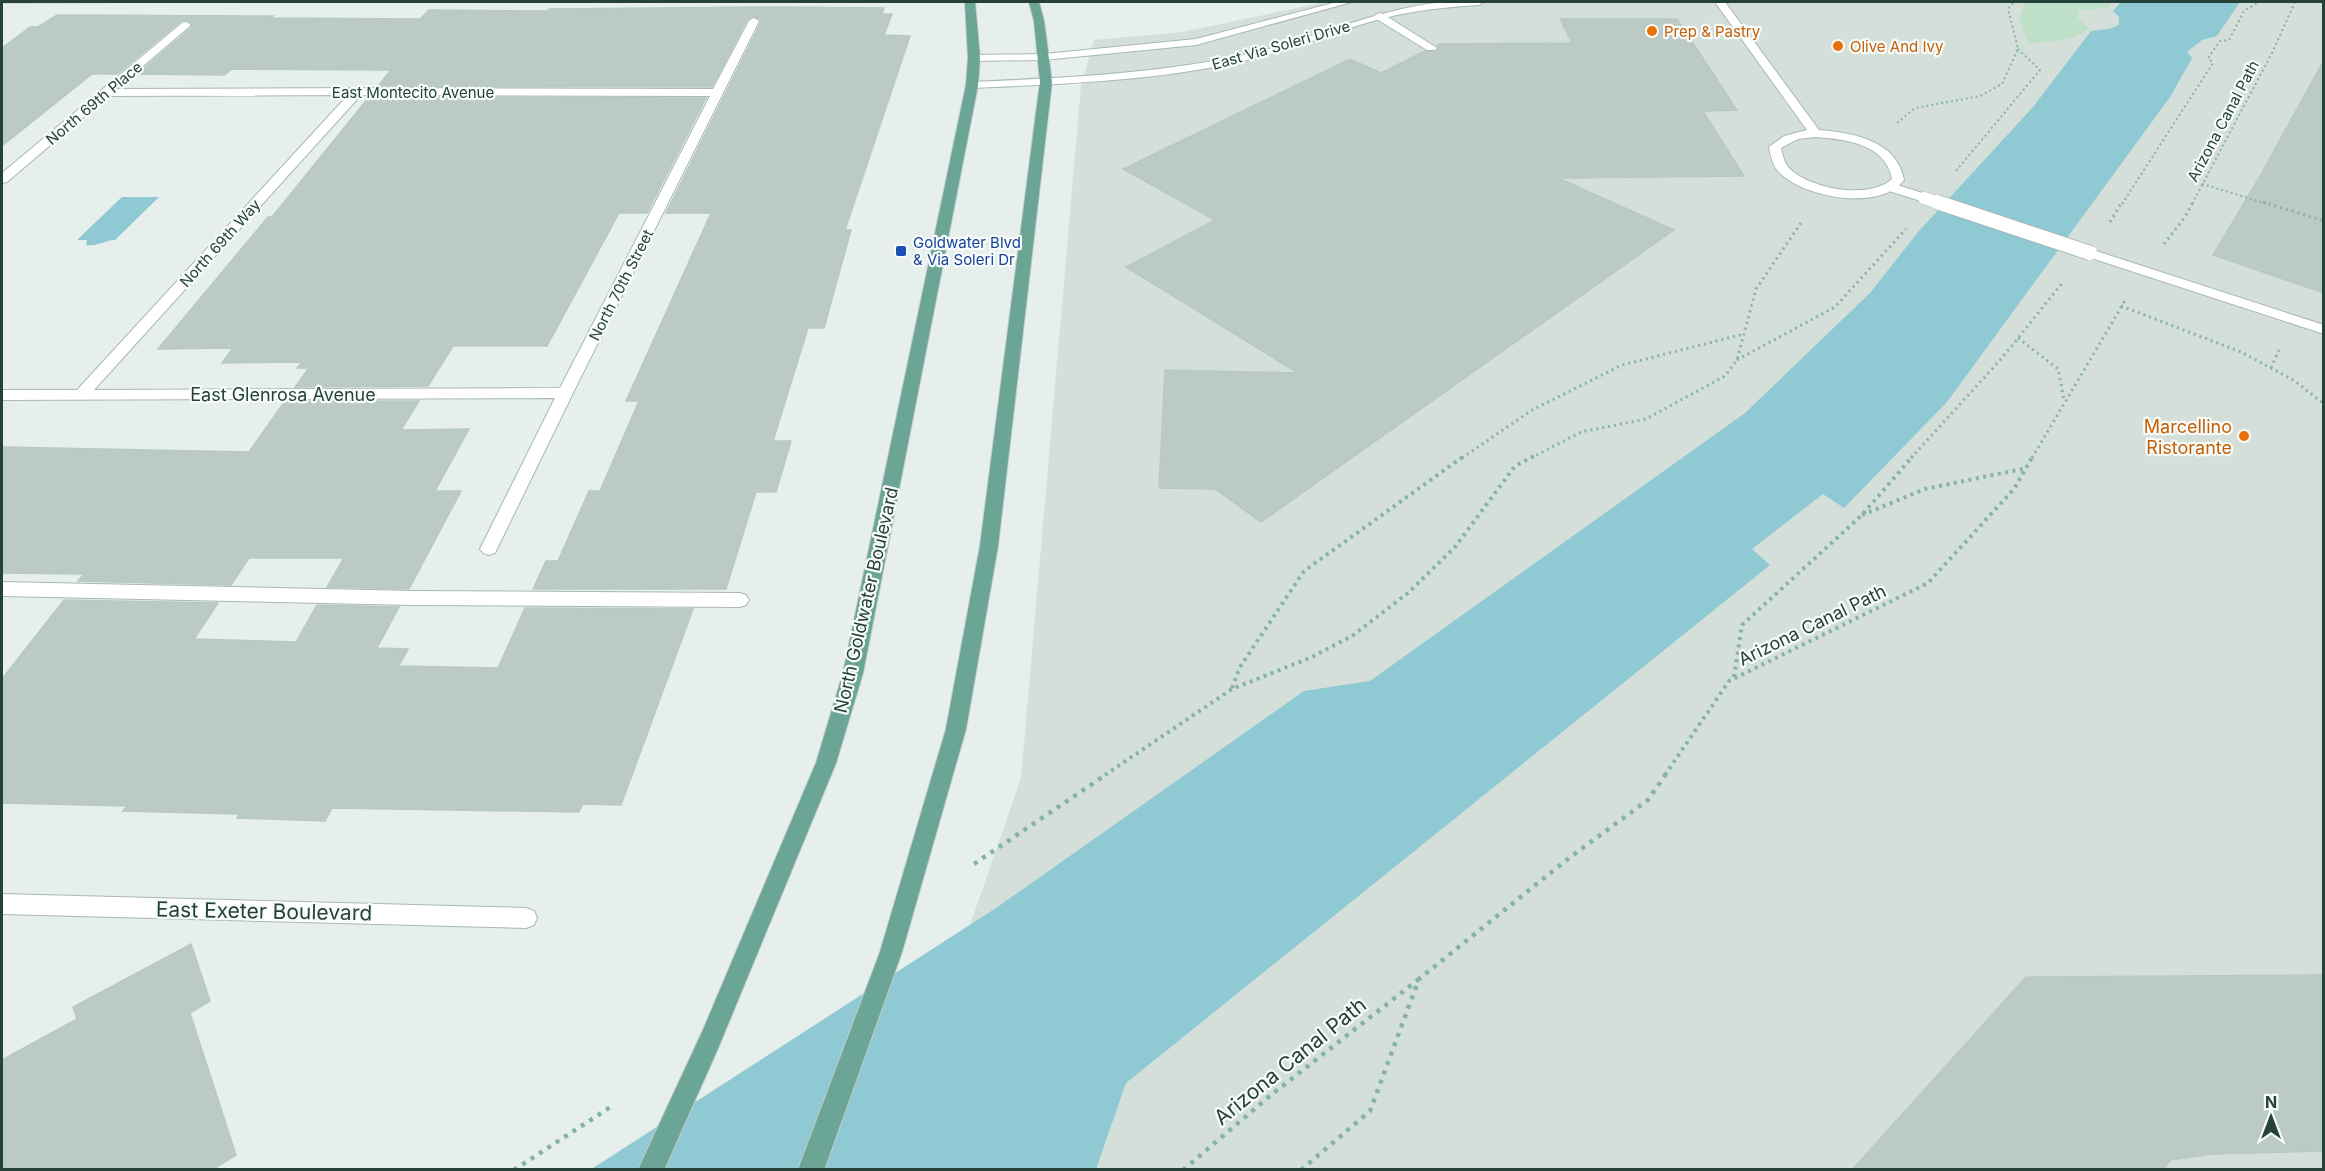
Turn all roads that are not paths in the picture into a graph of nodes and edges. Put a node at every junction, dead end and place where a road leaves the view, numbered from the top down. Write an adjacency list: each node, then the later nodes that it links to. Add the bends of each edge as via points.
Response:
1 (970, 2): 11 (main road, North Goldwater Boulevard)
2 (1034, 2): 10 (main road)
3 (1347, 2): 10 (street, East Via Soleri Drive, via 1196,42)
4 (1479, 2): 6 (street, East Via Soleri Drive)
5 (1720, 2): 17 (street)
6 (1379, 16): 9 (street); 12 (street, East Via Soleri Drive, via 1277,49 1191,69)
7 (754, 21): 16 (street, North 70th Street)
8 (186, 26): 15 (street, North 69th Place)
9 (1431, 48)
10 (1044, 57): 11 (street, East Via Soleri Drive); 12 (main road)
11 (974, 58): 13 (main road, North Goldwater Boulevard)
12 (1046, 81): 13 (street, East Via Soleri Drive); 30 (main road, via 989,546 956,729 891,952)
13 (972, 85): 29 (main road, North Goldwater Boulevard, via 853,674 826,763)
14 (358, 91): 15 (street, East Montecito Avenue); 16 (street, East Montecito Avenue); 23 (street, North 69th Way)
15 (107, 93): 18 (street, North 69th Place)
16 (718, 93): 21 (street, North 70th Street)
17 (1815, 133): 19 (street, via 1867,144 1882,152 1899,171 1898,180); 19 (street, via 1790,138 1775,147 1779,167 1791,177 1847,194)
18 (2, 179)
19 (1891, 187): 20 (street, bridge)
20 (2324, 330)
21 (565, 393): 23 (street, East Glenrosa Avenue); 24 (street, North 70th Street)
22 (2, 395): 23 (street, East Glenrosa Avenue)
23 (81, 395)
24 (489, 549)
25 (2, 589): 26 (street)
26 (740, 600)
27 (2, 904): 28 (street, East Exeter Boulevard)
28 (526, 918)
29 (651, 1170)
30 (812, 1170)

